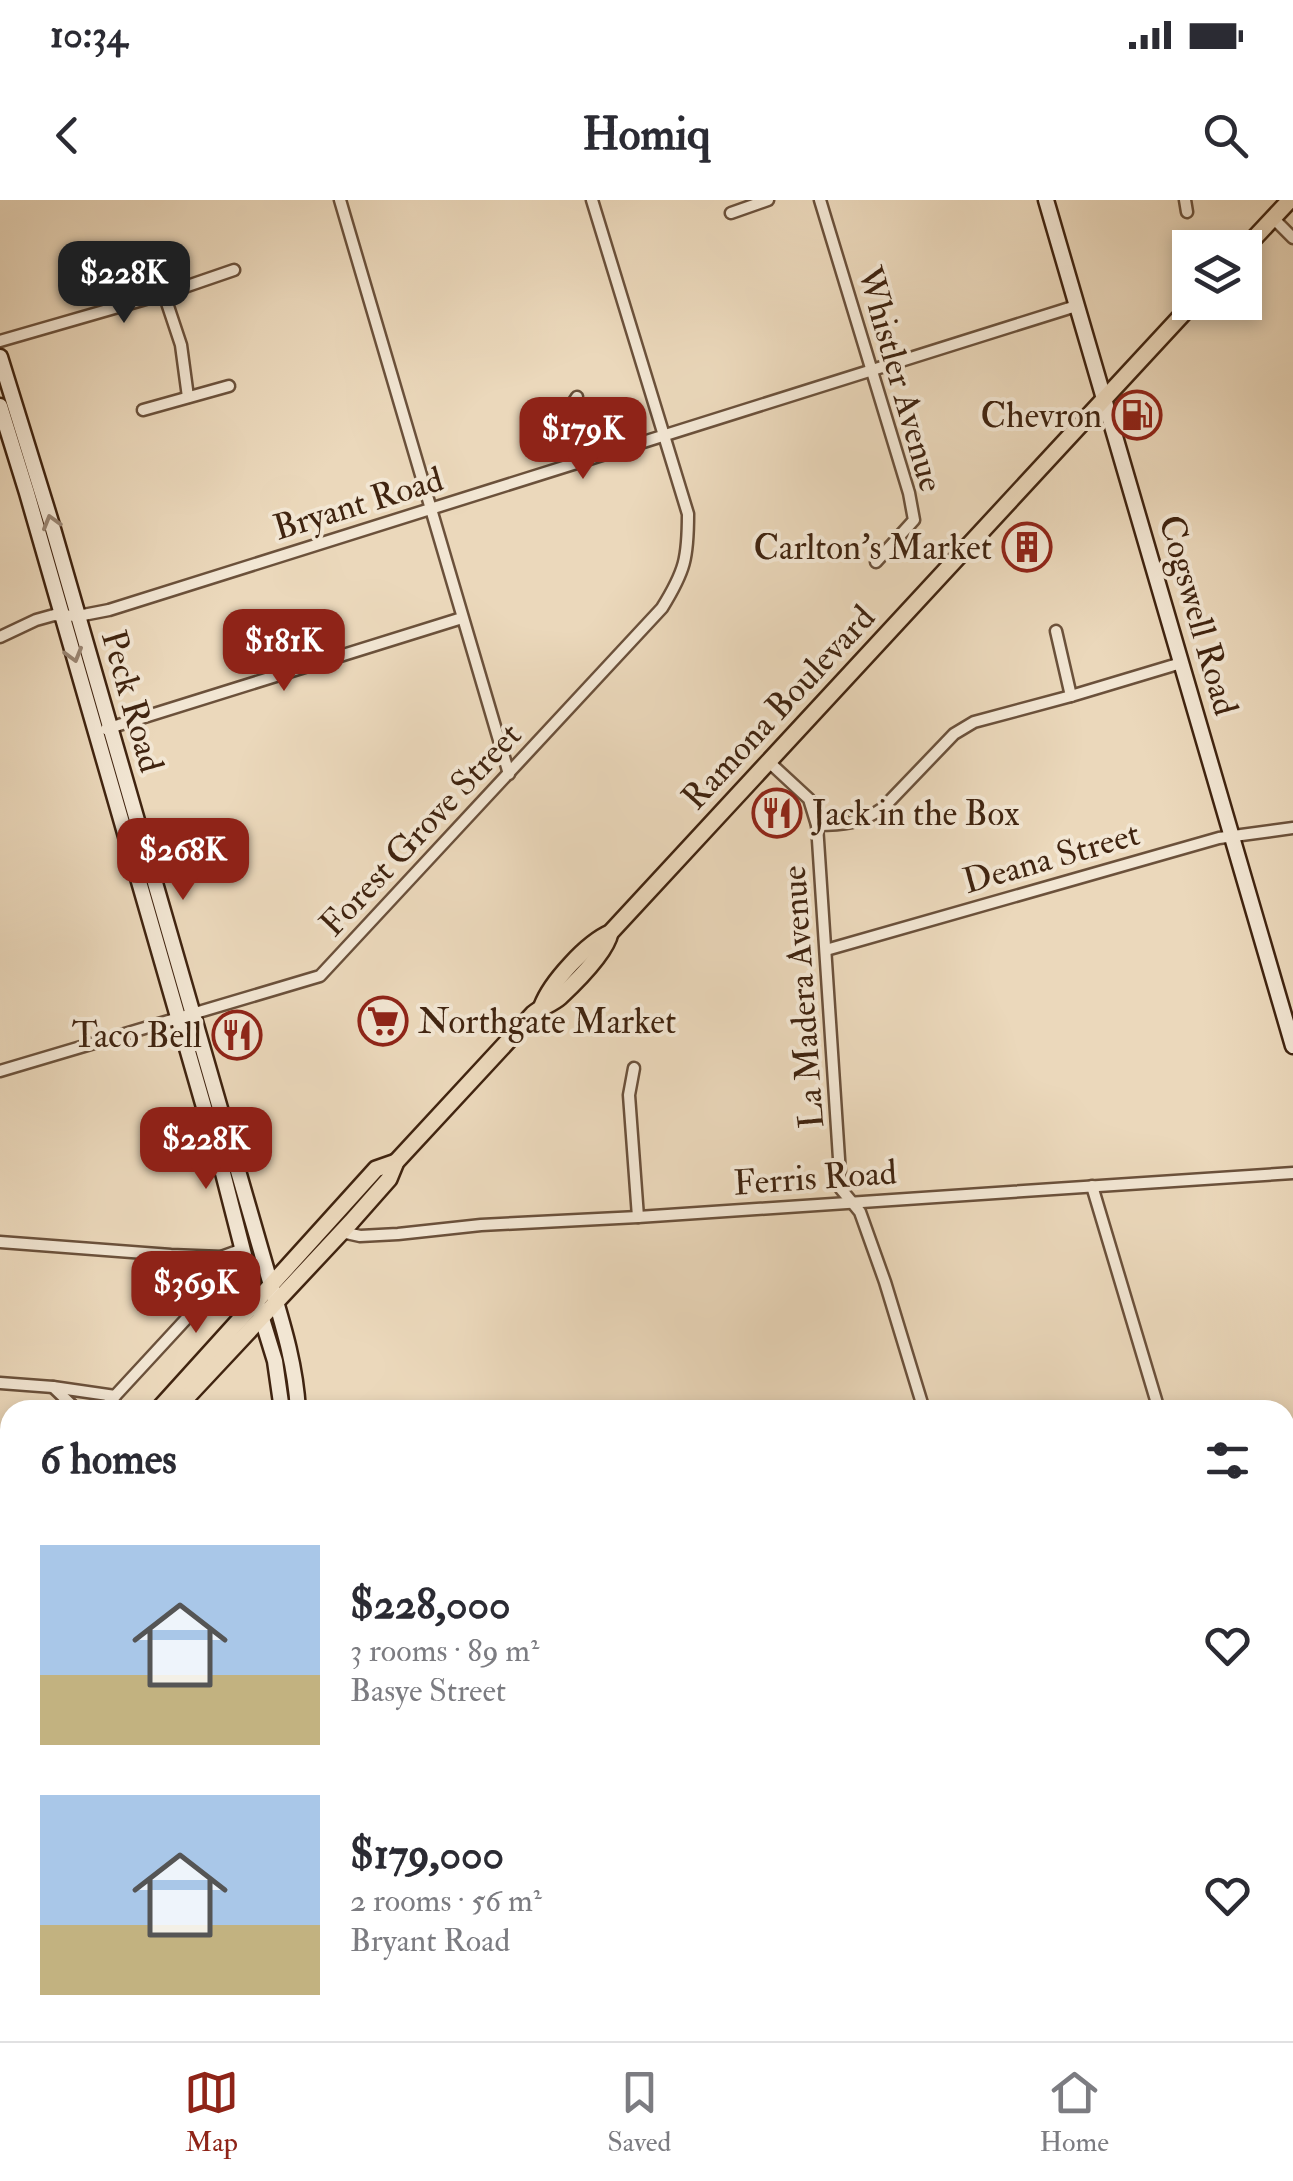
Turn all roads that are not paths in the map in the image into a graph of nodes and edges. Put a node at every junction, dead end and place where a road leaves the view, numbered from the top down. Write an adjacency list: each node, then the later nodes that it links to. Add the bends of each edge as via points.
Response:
1 (340, 200): 26 (street)
2 (592, 200): 24 (street)
3 (768, 200): 7 (street)
4 (820, 200): 17 (street, Whistler Avenue)
5 (1046, 200): 13 (main road, Cogswell Road)
6 (1290, 200): 8 (main road)
7 (730, 213)
8 (1273, 218): 9 (main road); 10 (street)
9 (1262, 230)
10 (1293, 238)
11 (234, 270): 12 (street)
12 (164, 294): 15 (street); 19 (street)
13 (1076, 306): 17 (street, Bryant Road); 21 (main road, Cogswell Road)
14 (1177, 320): 21 (main road, Ramona Boulevard)
15 (0, 341)
16 (0, 357): 28 (main road, Peck Road, one-way to 16)
17 (872, 372): 24 (street, Bryant Road); 27 (street, Whistler Avenue, via 914,520)
18 (230, 386): 19 (street)
19 (188, 397): 23 (street)
20 (577, 398): 25 (street, via 568,412)
21 (1104, 398): 32 (main road, Cogswell Road); 35 (main road, Ramona Boulevard)
22 (0, 406): 28 (main road, Peck Road)
23 (143, 410)
24 (665, 435): 25 (street, Bryant Road); 36 (street, Forest Grove Street, via 688,514 679,580 662,608)
25 (582, 461): 26 (street, Bryant Road)
26 (432, 509): 28 (street, Bryant Road, via 109,610); 29 (street)
27 (876, 562)
28 (70, 616): 31 (street, Bryant Road, via 36,620); 34 (main road, Peck Road)
29 (462, 618): 34 (street); 36 (street)
30 (1056, 631): 33 (street)
31 (0, 637)
32 (1182, 662): 33 (street); 39 (main road, Cogswell Road)
33 (1071, 696): 37 (street, via 974,722 872,817)
34 (103, 730): 41 (main road, Peck Road)
35 (770, 762): 37 (street, La Madera Avenue, via 809,798); 46 (main road, Ramona Boulevard, via 610,932 597,938)
36 (509, 774): 41 (street, Forest Grove Street, via 320,976)
37 (817, 825): 40 (street, La Madera Avenue)
38 (1293, 828): 39 (street, Deana Street)
39 (1233, 836): 40 (street, Deana Street); 42 (main road, Cogswell Road)
40 (826, 950): 49 (street, La Madera Avenue, via 841,1190)
41 (185, 1018): 44 (street, Forest Grove Street); 45 (main road, Peck Road)
42 (1293, 1046)
43 (634, 1068): 50 (street, via 629,1095)
44 (0, 1072)
45 (227, 1160): 53 (main road, Peck Road); 55 (main road, Peck Road)
46 (396, 1162): 51 (main road, Ramona Boulevard); 55 (main road, Ramona Boulevard, via 376,1169)
47 (1293, 1173): 48 (street, Ferris Road)
48 (1092, 1186): 49 (street, Ferris Road); 69 (street)
49 (850, 1203): 50 (street, Ferris Road); 68 (street, La Madera Avenue, via 860,1212)
50 (638, 1218): 51 (street, Ferris Road)
51 (342, 1232): 57 (main road, Ramona Boulevard)
52 (0, 1242): 54 (street)
53 (244, 1249): 54 (street); 56 (main road, Peck Road)
54 (221, 1257): 61 (street, via 211,1292)
55 (270, 1284): 56 (main road, Ramona Boulevard); 57 (main road, Peck Road)
56 (256, 1300): 58 (main road, Peck Road); 64 (main road, Ramona Boulevard)
57 (278, 1301): 58 (main road, Ramona Boulevard); 67 (main road, Peck Road)
58 (262, 1318): 65 (main road, Ramona Boulevard); 66 (main road, Peck Road)
59 (0, 1382): 60 (street)
60 (53, 1387): 61 (street); 62 (street)
61 (115, 1396): 63 (street)
62 (67, 1400)
63 (111, 1400)
64 (167, 1400)
65 (184, 1400)
66 (281, 1400)
67 (297, 1400)
68 (921, 1400)
69 (1156, 1400)

